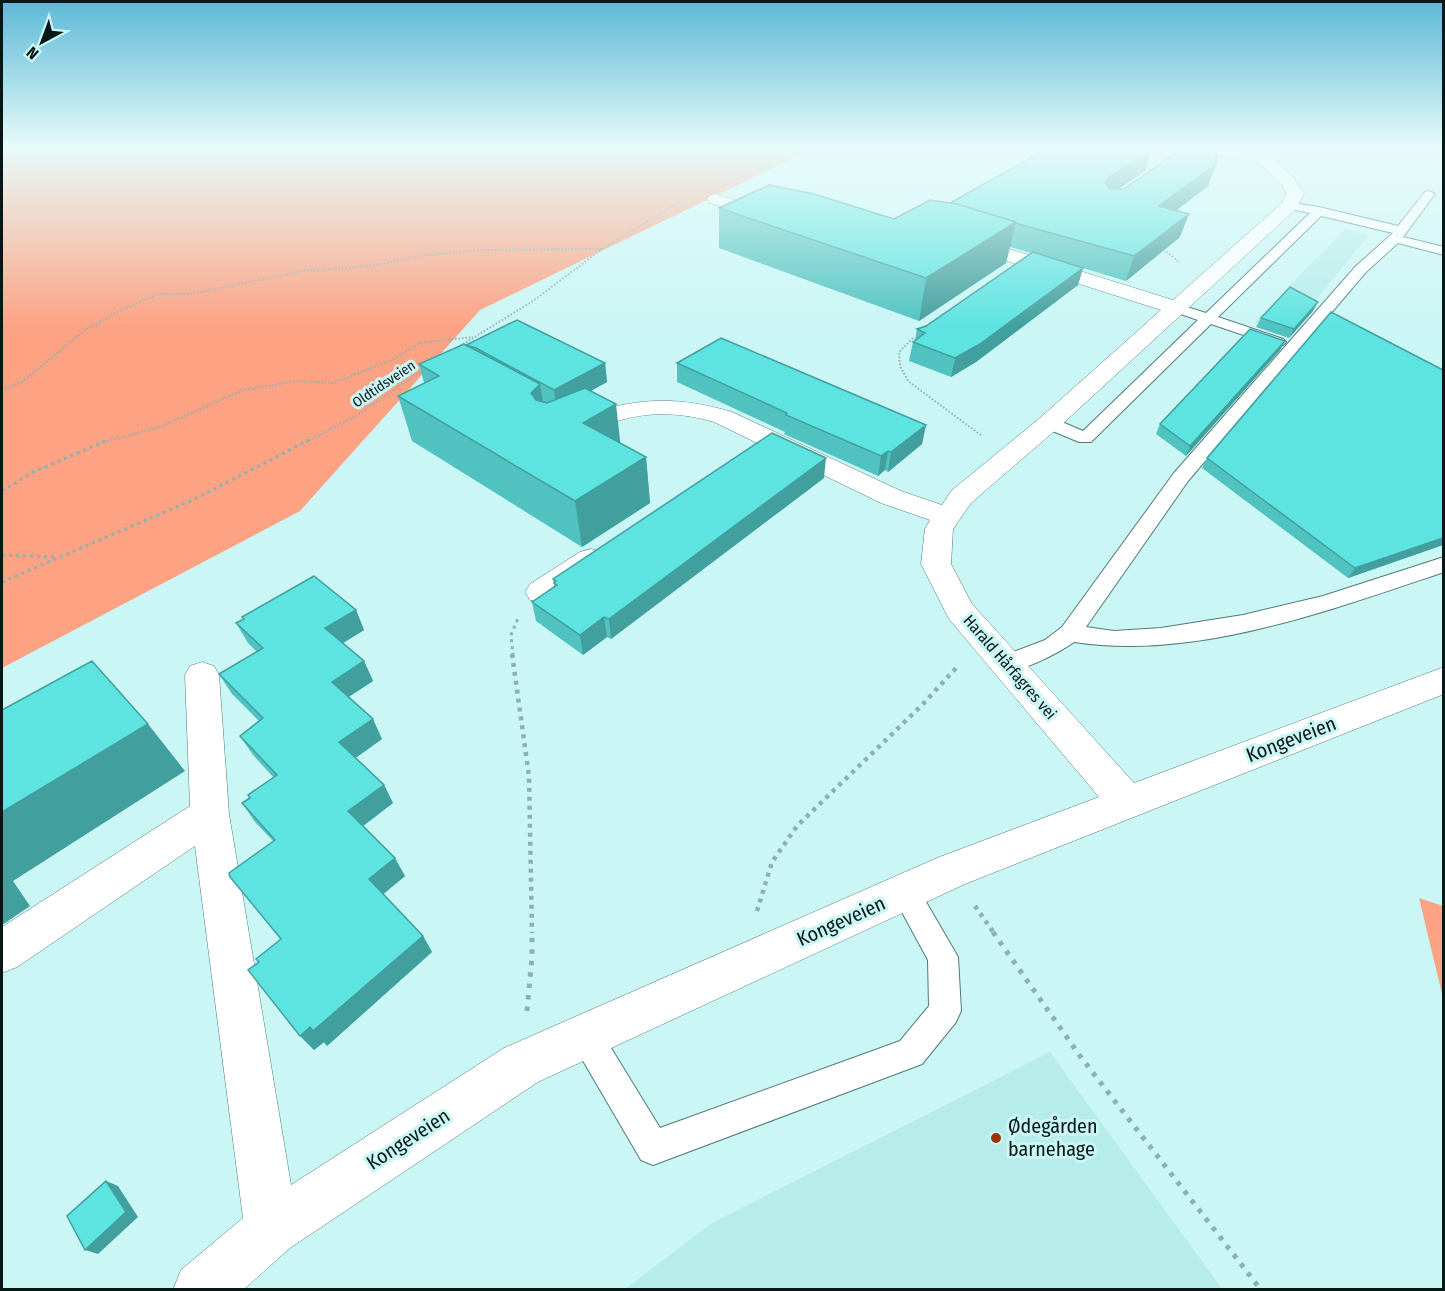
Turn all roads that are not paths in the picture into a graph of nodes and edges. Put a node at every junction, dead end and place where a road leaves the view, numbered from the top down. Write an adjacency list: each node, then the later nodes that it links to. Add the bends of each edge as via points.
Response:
1 (742, 207): 6 (street)
2 (1288, 207): 12 (street, Harald Hårfagres vei)
3 (1301, 207): 5 (lane)
4 (1419, 207): 7 (lane)
5 (1319, 211): 7 (lane); 13 (lane)
6 (789, 222)
7 (1398, 235): 9 (lane); 14 (lane, via 1361,269 1329,314)
8 (945, 236): 10 (street)
9 (1443, 251)
10 (1026, 260): 11 (street); 12 (street)
11 (1007, 273)
12 (1177, 308): 13 (lane); 15 (street, Harald Hårfagres vei)
13 (1209, 319): 14 (lane); 15 (lane, via 1085,438)
14 (1293, 347): 23 (lane, via 1181,477)
15 (1049, 423): 19 (street, Harald Hårfagres vei, via 961,497)
16 (558, 428): 17 (street, via 614,412 678,406 723,417)
17 (769, 439): 18 (street); 19 (street, via 891,497)
18 (739, 459)
19 (947, 516): 24 (street, Harald Hårfagres vei, via 939,529 936,564 960,611)
20 (610, 546): 22 (street)
21 (1443, 564): 23 (lane, via 1365,591 1206,632 1118,639)
22 (541, 592)
23 (1070, 633): 24 (lane, via 1053,646)
24 (1006, 663): 27 (street, Harald Hårfagres vei)
25 (202, 675): 28 (street)
26 (1443, 680): 27 (street, Kongeveien)
27 (1126, 801): 29 (street, Kongeveien)
28 (210, 814): 30 (street); 32 (street)
29 (905, 892): 31 (street, Kongeveien); 31 (lane, via 943,957 945,1011 911,1053 653,1148)
30 (2, 952)
31 (586, 1036): 32 (street, Kongeveien, via 521,1065)
32 (271, 1228): 33 (street, Kongeveien)
33 (201, 1290)

